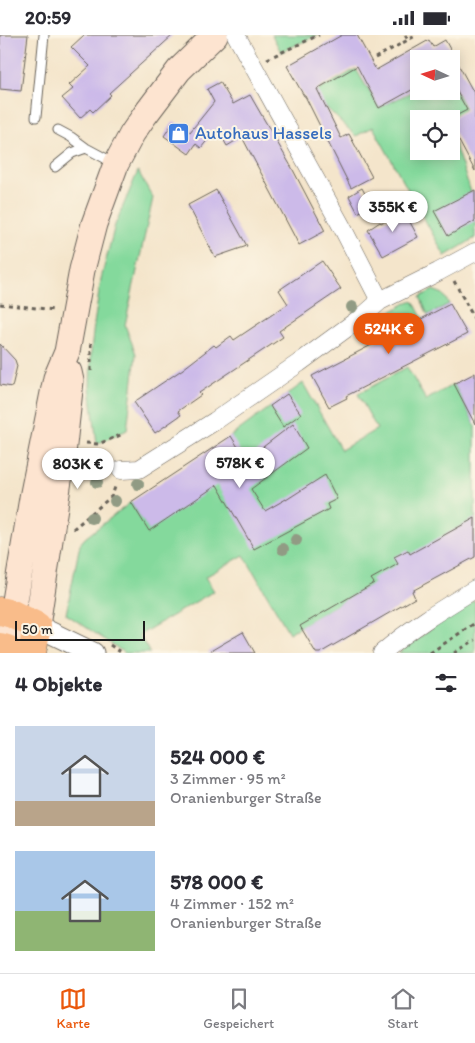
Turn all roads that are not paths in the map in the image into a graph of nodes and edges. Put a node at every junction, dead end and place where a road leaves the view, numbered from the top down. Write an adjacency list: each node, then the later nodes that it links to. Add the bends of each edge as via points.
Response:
1 (44, 35): 4 (lane)
2 (215, 35): 7 (main road, via 173,78 132,133)
3 (236, 35): 10 (street)
4 (36, 117)
5 (58, 130): 6 (lane)
6 (86, 149): 7 (lane); 8 (lane, via 72,153)
7 (116, 164): 11 (main road, via 94,224 82,270)
8 (55, 167)
9 (475, 252): 10 (street)
10 (380, 301): 12 (street, via 215,421 139,469)
11 (67, 352): 14 (main road, via 56,378); 15 (main road, via 71,381 44,590)
12 (120, 470)
13 (475, 589): 17 (street, via 428,618)
14 (6, 612): 15 (main road)
15 (20, 645): 16 (street, via 64,640)
16 (93, 653)
17 (382, 653)

